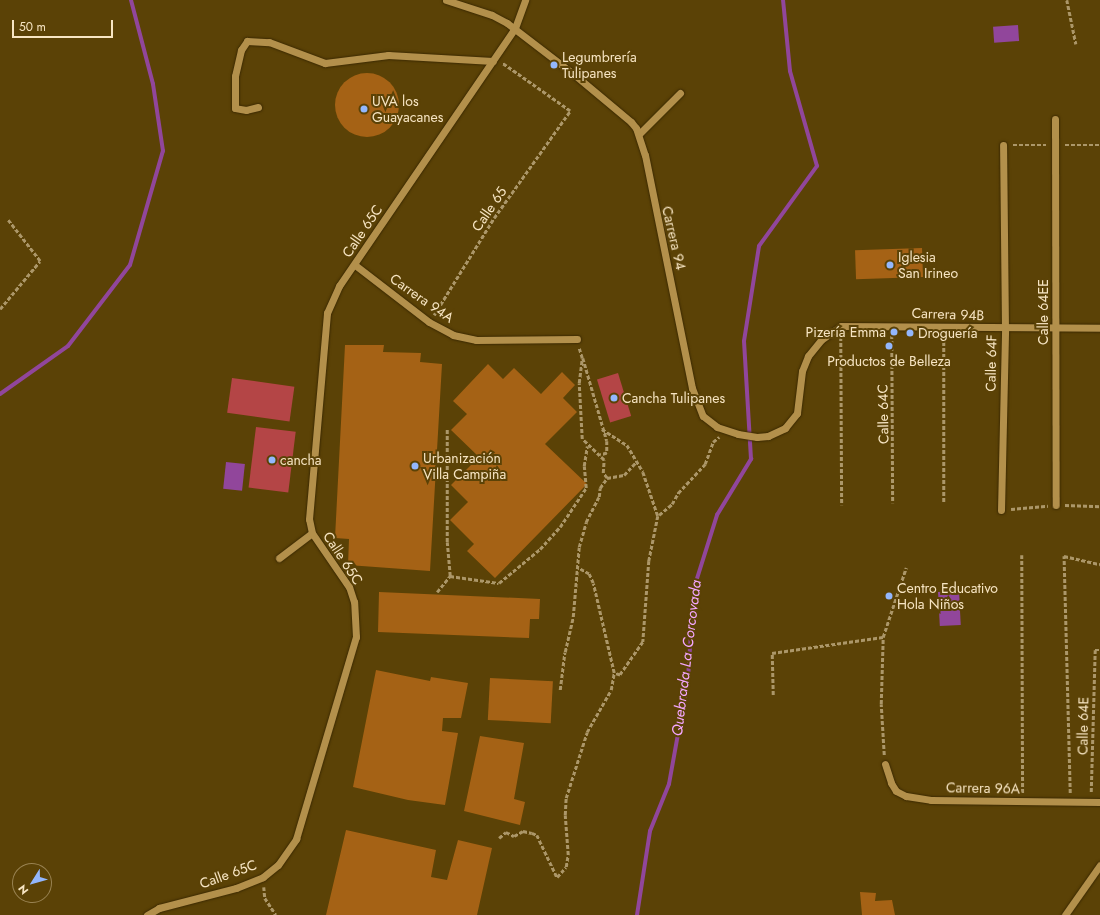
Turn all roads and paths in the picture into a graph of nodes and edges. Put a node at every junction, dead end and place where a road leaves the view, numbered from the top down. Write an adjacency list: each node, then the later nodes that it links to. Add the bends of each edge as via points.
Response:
1 (446, 0): 4 (street, Carrera 94, via 492,15)
2 (525, 0): 4 (street, Calle 65C)
3 (1067, 0): 5 (path)
4 (515, 28): 6 (street, Calle 65C); 10 (street, Carrera 94, via 631,122)
5 (1076, 44)
6 (494, 60): 8 (street, via 388,55 326,63 269,42 247,41 241,50 235,76 236,108 246,110); 13 (street, Calle 65C); 15 (path, Calle 65, via 570,111 494,218)
7 (680, 93): 10 (street)
8 (258, 107)
9 (1055, 119): 19 (street, Calle 64EE)
10 (639, 134): 26 (street, Carrera 94, via 678,310 692,388 703,416)
11 (1003, 145): 21 (street, Calle 64F)
12 (8, 220): 14 (path, via 40,261)
13 (355, 266): 15 (street, Carrera 94A); 37 (street, Calle 65C, via 339,286 327,313 309,519)
14 (0, 309)
15 (429, 322): 22 (street, Carrera 94A, via 453,335 476,340)
16 (892, 325): 17 (street, Carrera 94B); 18 (street, Carrera 94B); 32 (path, Calle 64C)
17 (841, 326): 26 (street, Carrera 94, via 821,340 808,356 802,371 797,413 785,428 768,436); 33 (path)
18 (944, 326): 21 (street, Carrera 94B); 31 (path)
19 (1056, 328): 20 (street, Carrera 94B); 21 (street, Carrera 94B); 34 (street, Calle 64EE)
20 (1100, 328)
21 (1005, 329): 35 (street, Calle 64F)
22 (577, 339): 23 (path)
23 (582, 358): 25 (path, via 586,362 590,388); 27 (path, via 579,383 582,439)
24 (447, 428): 43 (path, via 447,542)
25 (602, 429): 28 (path, via 608,453); 29 (path, via 627,445)
26 (727, 431): 36 (path, via 713,442 705,464 678,493 672,504)
27 (587, 445): 28 (path); 43 (path, via 584,466 586,488 560,527 540,549 499,583)
28 (600, 455): 30 (path, via 604,460 603,473)
29 (637, 461): 30 (path, via 624,475); 36 (path)
30 (607, 478): 41 (path, via 586,522 579,547)
31 (944, 502)
32 (894, 503)
33 (842, 505)
34 (1056, 505)
35 (1001, 510)
36 (658, 516): 47 (path, via 650,561 643,642 620,675)
37 (312, 533): 39 (street); 57 (street, Calle 65C, via 349,587 354,602 356,636 296,839 278,865)
38 (1022, 555): 51 (path)
39 (279, 558)
40 (1100, 564): 52 (path, via 1064,556)
41 (578, 568): 47 (path, via 589,574 593,583); 48 (path, via 573,616)
42 (906, 568): 45 (path)
43 (450, 576): 44 (path)
44 (437, 592)
45 (883, 637): 49 (path, via 772,653); 50 (path, via 881,704)
46 (1100, 650): 53 (path, Calle 64E, via 1095,650)
47 (614, 673): 55 (path, via 611,690 587,732 566,798 566,867 557,877 537,835 523,831 514,836 506,832)
48 (560, 690)
49 (773, 695)
50 (885, 764): 51 (street, Carrera 96A, via 896,791 906,796 931,800)
51 (1023, 801): 52 (street, Carrera 96A)
52 (1070, 802): 53 (street, Carrera 96A)
53 (1091, 802): 54 (street, Carrera 96A)
54 (1100, 802)
55 (499, 838)
56 (1100, 865): 60 (street)
57 (263, 876): 58 (street, Calle 65C, via 236,888 159,908); 59 (path, via 265,898)
58 (147, 915)
59 (276, 915)
60 (1065, 915)

